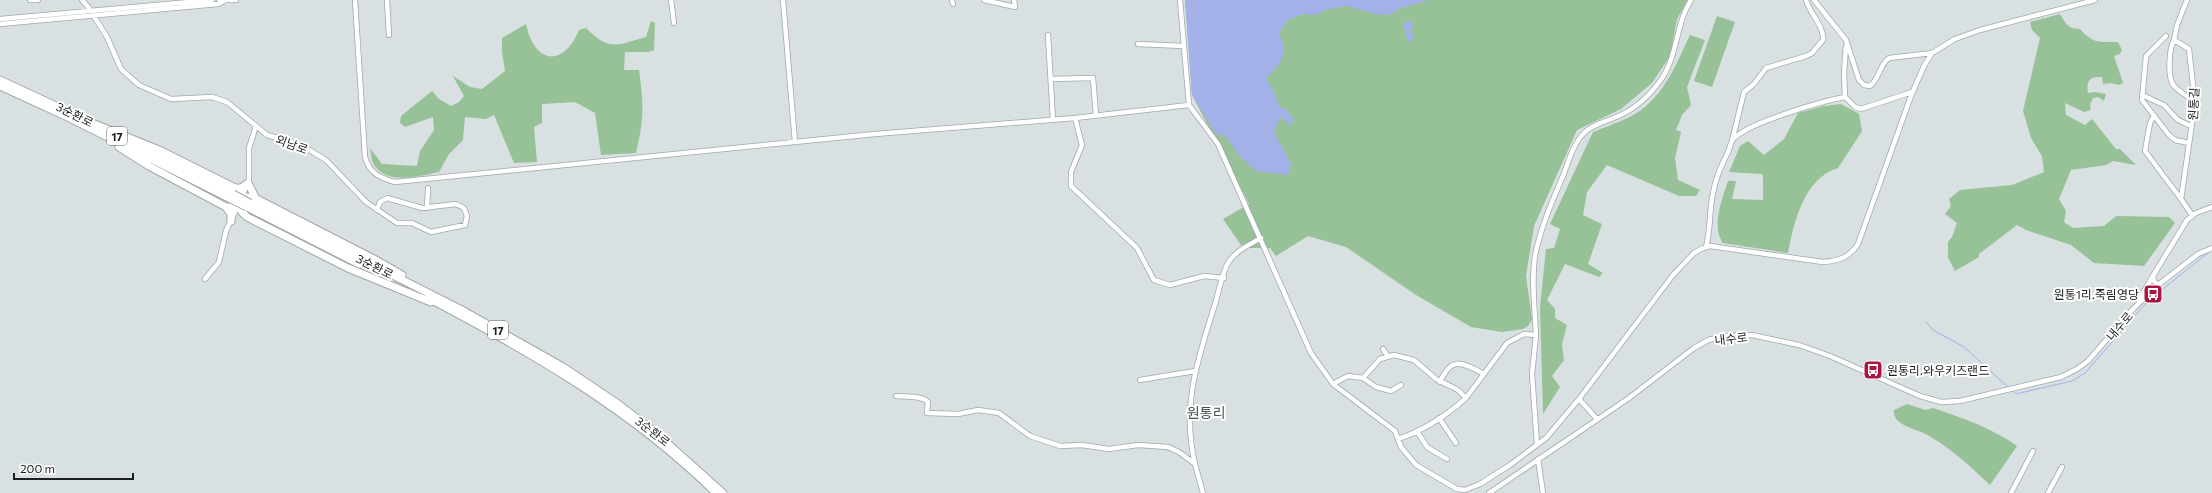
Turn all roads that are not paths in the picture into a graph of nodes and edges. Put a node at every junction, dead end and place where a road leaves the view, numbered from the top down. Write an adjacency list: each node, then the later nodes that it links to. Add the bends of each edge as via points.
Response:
1 (30, 0): 2 (street)
2 (38, 0)
3 (84, 0): 20 (street)
4 (207, 0): 5 (street); 22 (street)
5 (212, 0)
6 (236, 0): 19 (street)
7 (356, 0): 49 (street, via 365,157 372,171 386,179 404,182)
8 (387, 0): 25 (street)
9 (671, 0): 23 (street)
10 (783, 0): 49 (street)
11 (984, 0): 12 (street, via 1015,7)
12 (1014, 0)
13 (1180, 0): 31 (street)
14 (1691, 0): 73 (street, via 1679,26 1672,58 1659,82 1640,102 1627,111 1591,127 1583,134 1572,154 1539,239 1535,258)
15 (1806, 0): 48 (street, via 1808,10 1821,29 1823,40 1806,56 1766,68 1744,92)
16 (1814, 0): 28 (street)
17 (2096, 0): 32 (street, via 1980,30 1955,39)
18 (2187, 0): 29 (street)
19 (221, 1): 24 (street, via 218,4)
20 (89, 8)
21 (95, 18): 46 (street, 외남로, via 107,37 121,69 139,85 171,99 217,98 232,105)
22 (0, 19)
23 (674, 23)
24 (0, 24)
25 (389, 35)
26 (1048, 35): 33 (street)
27 (2166, 36): 37 (street, via 2146,56)
28 (1846, 40): 32 (street, via 1859,80 1870,86 1889,58); 38 (street)
29 (2174, 40): 39 (street, 원통길, via 2189,49); 39 (street, via 2170,53 2172,81 2178,90)
30 (1138, 44): 31 (street)
31 (1184, 46): 40 (street)
32 (1932, 53): 36 (street)
33 (1051, 79): 41 (street, via 1093,78); 44 (street)
34 (0, 80): 45 (highway, 3순환로 / 17)
35 (0, 86): 45 (highway, 3순환로 / 17)
36 (1912, 92): 38 (street, via 1861,109); 65 (street, via 1861,237 1856,249 1848,256 1840,260 1823,262)
37 (2142, 95): 42 (street, via 2143,102); 47 (street, via 2164,105 2178,120)
38 (1845, 97): 48 (street, via 1796,109 1758,125)
39 (2195, 101): 47 (street, 원통길)
40 (1189, 105): 41 (street); 64 (street, via 1218,144)
41 (1096, 115): 43 (street)
42 (2154, 116): 50 (street, via 2172,138); 55 (street, via 2150,123 2145,151)
43 (1075, 118): 44 (street); 68 (street, via 1082,145 1071,172 1071,186 1137,248 1154,280 1170,285 1204,276)
44 (1053, 120): 49 (street)
45 (86, 123): 53 (highway, 3순환로 / 17); 57 (highway, via 149,166)
46 (256, 126): 51 (street, via 249,148); 60 (street, 외남로, via 272,138 301,145 317,154 334,167 358,195)
47 (2192, 126): 50 (street, 원통길)
48 (1732, 141): 65 (street, via 1718,170 1709,212)
49 (795, 142)
50 (2189, 143): 55 (street, 원통길)
51 (248, 183): 53 (highway); 54 (highway); 56 (street)
52 (428, 188): 59 (street)
53 (233, 194): 56 (highway, via 240,194); 71 (highway, 3순환로 / 17, bridge, via 248,205)
54 (256, 199): 56 (highway, via 246,196); 71 (highway, via 374,259)
55 (2181, 199): 61 (street)
56 (240, 201): 57 (highway, via 234,207); 62 (highway, via 241,211); 63 (street)
57 (226, 207): 63 (highway, via 231,214)
58 (2212, 207): 61 (street)
59 (427, 208): 60 (street, via 387,198 380,202); 60 (street, 외남로, via 452,204 461,206 467,212 465,225 431,232 412,223 397,223)
60 (378, 210)
61 (2192, 215): 67 (street)
62 (247, 217): 63 (highway, via 238,217); 71 (highway, via 348,268)
63 (231, 221): 69 (street, via 219,262)
64 (1261, 238): 68 (street, via 1232,257 1226,265); 81 (street, via 1311,353)
65 (1706, 247): 85 (street, via 1694,253 1673,275)
66 (2212, 248): 70 (street, 내수로, via 2192,258)
67 (2153, 276): 70 (street, via 2154,282); 72 (street)
68 (1224, 278): 76 (street)
69 (205, 279)
70 (2158, 285): 72 (street, 내수로)
71 (446, 305): 97 (highway, 3순환로 / 17, via 601,398 670,452); 98 (highway, 3순환로 / 17, via 526,345 592,385 681,454)
72 (2134, 308): 87 (street, 내수로, via 2095,354 2077,369 2061,377 1960,401 1933,400 1814,350 1763,337 1740,335 1717,338 1697,346 1629,398)
73 (1536, 335): 77 (street, via 1524,334 1507,343); 91 (street, via 1532,374)
74 (1383, 349): 75 (street)
75 (1387, 356): 78 (street, via 1375,363); 80 (street, via 1394,355 1414,360)
76 (1195, 371): 79 (street); 95 (street, via 1191,390 1190,422)
77 (1484, 374): 80 (street, via 1463,363 1456,363 1445,371); 84 (street)
78 (1363, 378): 81 (street, via 1348,376); 82 (street, via 1376,387 1392,391)
79 (1140, 380)
80 (1440, 382): 84 (street, via 1458,390)
81 (1333, 384): 89 (street, via 1385,422 1395,431)
82 (1401, 385)
83 (896, 396): 95 (street, via 924,399 928,402 927,413 958,414 978,410 1002,414 1030,436 1054,446 1082,445 1109,449 1134,445 1163,446)
84 (1466, 398): 86 (street)
85 (1579, 400): 87 (street); 91 (street, via 1546,438)
86 (1439, 418): 88 (street); 90 (street)
87 (1597, 418): 94 (street, 내수로)
88 (1417, 431): 89 (street); 93 (street, via 1427,447)
89 (1398, 439): 91 (street, via 1401,447 1416,465 1458,489 1465,490 1492,477)
90 (1456, 443)
91 (1537, 444)
92 (2033, 451): 102 (street)
93 (1446, 459)
94 (1538, 459): 100 (street, 내수로); 101 (street)
95 (1195, 464): 99 (street)
96 (2062, 467): 103 (street)
97 (716, 493)
98 (723, 493)
99 (1203, 493)
100 (1489, 493)
101 (1543, 493)
102 (2011, 493)
103 (2048, 493)

